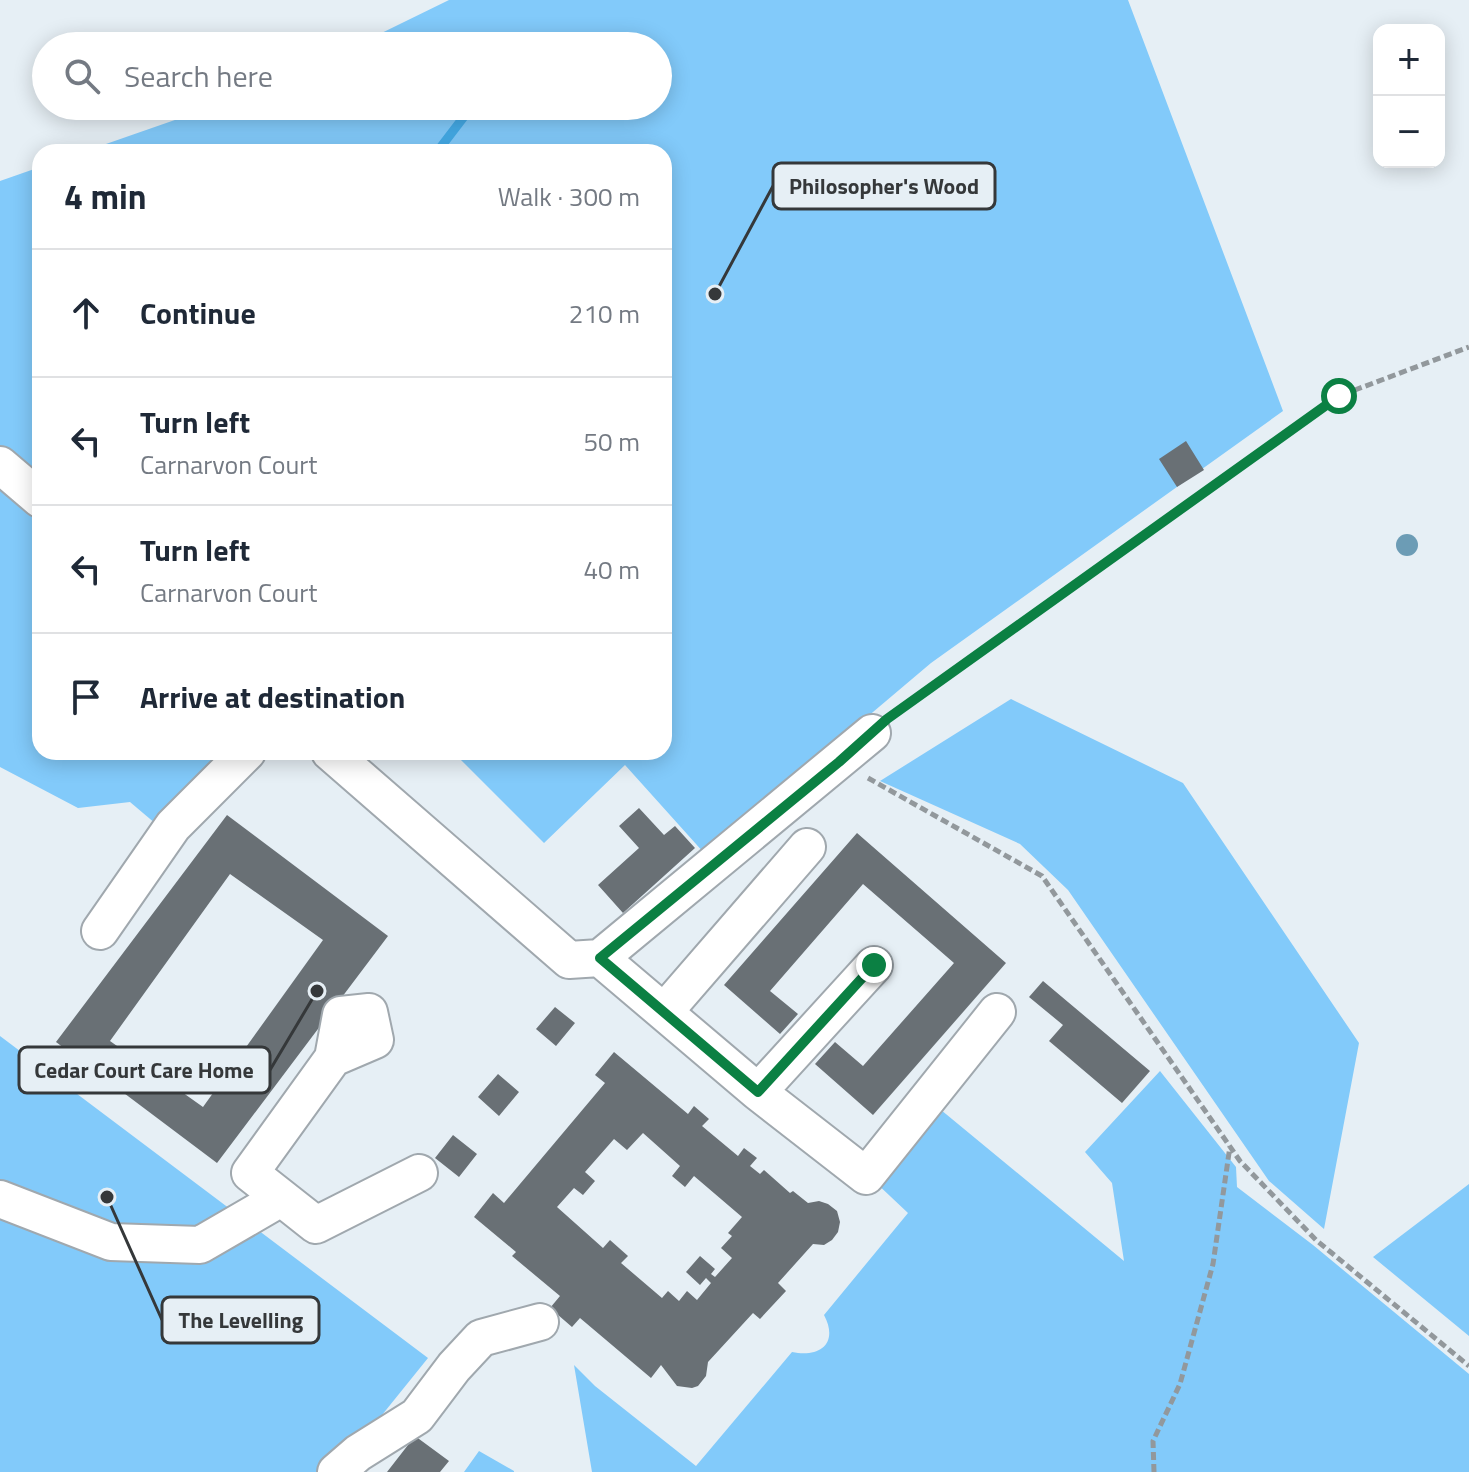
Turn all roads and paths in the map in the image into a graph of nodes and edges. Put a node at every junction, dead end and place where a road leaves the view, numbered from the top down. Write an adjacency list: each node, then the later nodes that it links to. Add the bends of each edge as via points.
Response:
1 (1469, 347): 4 (path, via 1339,396)
2 (0, 465): 3 (lane)
3 (32, 492)
4 (872, 733): 7 (lane)
5 (239, 760): 9 (lane, via 173,826)
6 (339, 760): 10 (lane, via 569,960)
7 (839, 762): 10 (lane); 16 (path, via 1042,876)
8 (807, 847): 12 (lane)
9 (100, 931)
10 (600, 958): 12 (lane)
11 (874, 965): 15 (lane)
12 (664, 1012): 15 (lane)
13 (997, 1012): 15 (lane, via 866,1176)
14 (333, 1058): 18 (lane, via 250,1173)
15 (758, 1092)
16 (1230, 1146): 21 (path, via 1316,1240); 23 (path, via 1213,1264 1180,1384 1153,1441)
17 (419, 1173): 18 (lane, via 316,1225)
18 (281, 1198): 19 (lane, via 200,1245 111,1242)
19 (0, 1199)
20 (540, 1322): 22 (lane, via 481,1338 417,1416)
21 (1469, 1366)
22 (336, 1472)
23 (1154, 1472)

